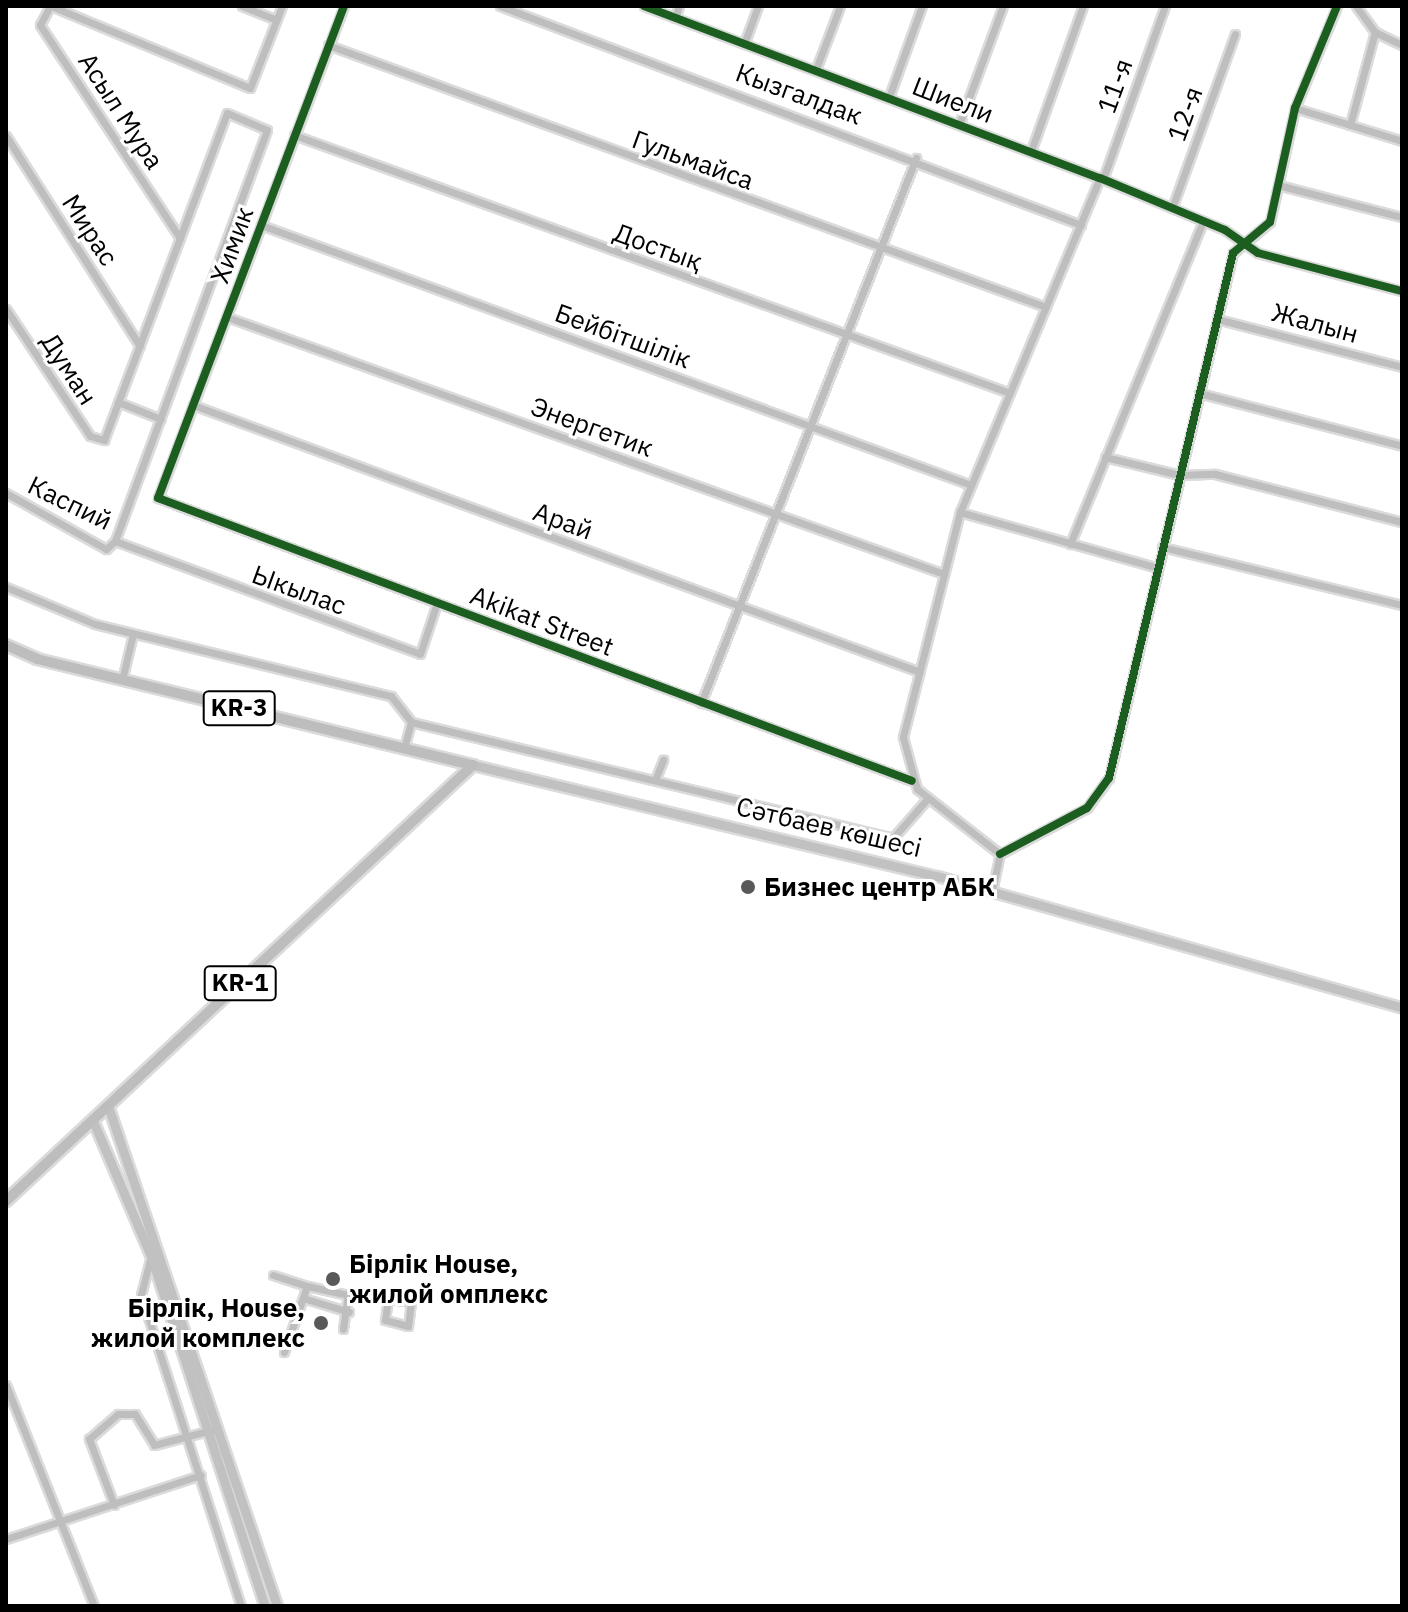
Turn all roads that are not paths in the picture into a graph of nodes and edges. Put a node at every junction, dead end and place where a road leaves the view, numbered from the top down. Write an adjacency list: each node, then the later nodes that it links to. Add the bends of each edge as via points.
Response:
1 (50, 6): 17 (street, via 250,88); 40 (street, Асыл Мура, via 40,25)
2 (242, 6): 17 (street)
3 (282, 6): 17 (street)
4 (344, 6): 21 (street, Химик)
5 (500, 6): 32 (street, Кызгалдак)
6 (644, 6): 16 (street, Шиели)
7 (679, 6): 16 (street)
8 (758, 6): 20 (street)
9 (840, 6): 23 (street)
10 (922, 6): 24 (street)
11 (1003, 6): 26 (street)
12 (1083, 6): 31 (street)
13 (1165, 6): 33 (street, 11-я)
14 (1337, 6): 25 (street)
15 (1356, 6): 18 (street)
16 (675, 18): 20 (street, Шиели)
17 (276, 20)
18 (1375, 32): 22 (street); 27 (street)
19 (1235, 34): 35 (street, 12-я)
20 (744, 44): 23 (street, Шиели)
21 (328, 45): 28 (street, Химик); 42 (street, Гульмайса)
22 (1402, 45)
23 (816, 69): 24 (street, Шиели)
24 (889, 97): 26 (street, Шиели)
25 (1295, 108): 27 (street); 34 (street)
26 (960, 122): 31 (street, Шиели)
27 (1350, 125): 30 (street)
28 (294, 135): 38 (street, Химик); 48 (street, Достық)
29 (6, 136): 49 (street, Мирас)
30 (1402, 141)
31 (1031, 151): 33 (street, Шиели)
32 (916, 158): 39 (street, Кызгалдак); 42 (street)
33 (1102, 179): 35 (street, Шиели); 39 (street, 11-я)
34 (1278, 185): 36 (street); 41 (street, via 1270,222)
35 (1172, 208): 37 (street, Шиели)
36 (1402, 217)
37 (1203, 221): 41 (street, Шиели); 58 (street)
38 (261, 225): 46 (street, Химик); 56 (street, Бейбітшілік)
39 (1081, 225): 44 (street, 11-я)
40 (180, 238): 49 (street); 55 (street, via 227,113 267,130)
41 (1241, 244): 43 (street, Шиели); 47 (street)
42 (881, 248): 44 (street, Гульмайса); 48 (street)
43 (1402, 291)
44 (1046, 307): 51 (street, 11-я)
45 (6, 309): 53 (street, Думан, via 90,436 104,440)
46 (227, 317): 54 (street, Химик); 64 (street, Энергетик)
47 (1217, 319): 50 (street, Жалын); 52 (street)
48 (845, 336): 51 (street, Достық); 56 (street)
49 (140, 346): 53 (street)
50 (1402, 367)
51 (1010, 393): 60 (street, 11-я)
52 (1199, 393): 57 (street); 59 (street)
53 (118, 402): 55 (street)
54 (193, 405): 62 (street, Химик); 74 (street, Арай)
55 (161, 419): 66 (street)
56 (810, 426): 60 (street, Бейбітшілік); 64 (street)
57 (1402, 446)
58 (1105, 457): 59 (street); 67 (street)
59 (1180, 475): 65 (street, via 1215,474); 68 (street)
60 (971, 485): 63 (street, 11-я)
61 (6, 493): 66 (street, Каспий, via 106,549)
62 (158, 498): 72 (street, Akikat Street)
63 (960, 512): 67 (street); 70 (street, 11-я)
64 (775, 514): 70 (street, Энергетик); 74 (street)
65 (1402, 522)
66 (115, 541): 72 (street, Ыкылас, via 420,654)
67 (1070, 544): 69 (street)
68 (1162, 547): 69 (street); 73 (street)
69 (1155, 567): 87 (street, via 1100,797)
70 (944, 574): 77 (street, 11-я)
71 (6, 587): 75 (street)
72 (437, 603): 79 (street, Akikat Street)
73 (1402, 605)
74 (740, 607): 77 (street, Арай); 79 (street)
75 (133, 634): 78 (street); 80 (street, via 391,696)
76 (6, 645): 78 (main road, KR-3)
77 (920, 672): 85 (street, 11-я, via 903,737)
78 (122, 680): 81 (main road, KR-3)
79 (701, 703): 85 (street, Akikat Street)
80 (411, 722): 81 (street); 84 (street)
81 (404, 748): 83 (main road, KR-3)
82 (663, 760): 84 (street)
83 (473, 765): 88 (main road, Сәтбаев көшесі / KR-3); 90 (main road, KR-1)
84 (655, 780): 86 (street, via 893,838)
85 (912, 781): 86 (street)
86 (928, 798): 87 (street)
87 (1000, 854): 88 (street)
88 (992, 891): 89 (main road, Сәтбаев көшесі / KR-3)
89 (1402, 1008)
90 (108, 1106): 91 (main road, KR-1); 93 (main road)
91 (93, 1121): 92 (main road, KR-1); 94 (main road)
92 (6, 1201)
93 (156, 1246): 94 (street); 105 (main road)
94 (151, 1256): 105 (main road); 106 (street, via 141,1295)
95 (273, 1275): 96 (street)
96 (307, 1286): 97 (street); 98 (street)
97 (348, 1295): 99 (street); 100 (street)
98 (303, 1298): 100 (street); 103 (street)
99 (371, 1300)
100 (349, 1312): 102 (street)
101 (408, 1326): 101 (street, via 411,1302 388,1299 385,1320)
102 (343, 1329)
103 (284, 1352)
104 (6, 1385): 109 (street)
105 (216, 1429): 106 (street); 113 (main road); 114 (main road)
106 (188, 1438): 107 (street); 108 (street, via 154,1445 129,1411 89,1439)
107 (201, 1475): 108 (street); 112 (street)
108 (114, 1505): 109 (street)
109 (66, 1522): 110 (street); 111 (street)
110 (6, 1539)
111 (94, 1606)
112 (241, 1606)
113 (265, 1606)
114 (277, 1606)

